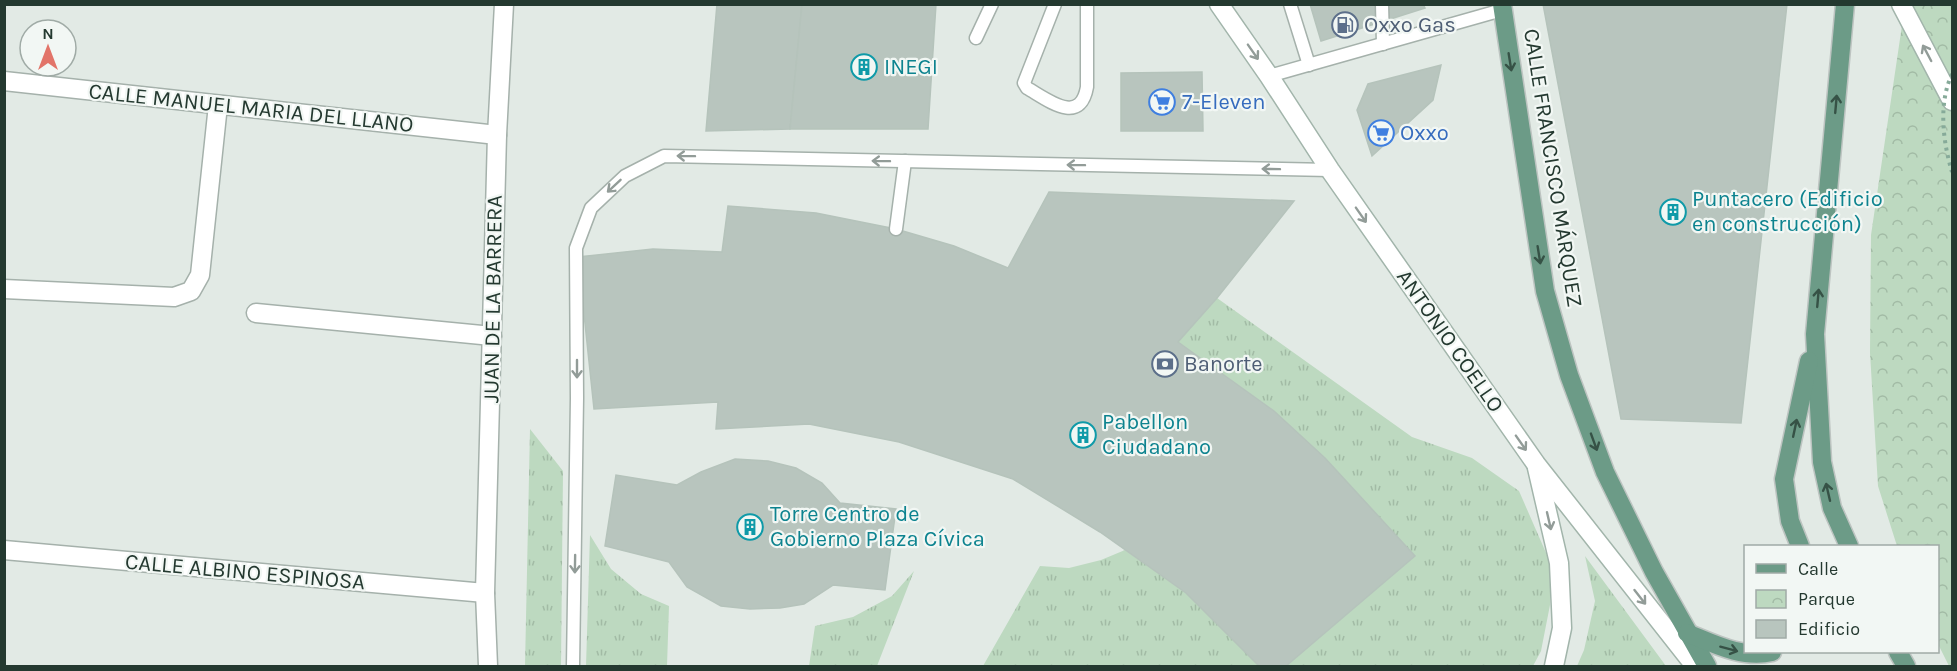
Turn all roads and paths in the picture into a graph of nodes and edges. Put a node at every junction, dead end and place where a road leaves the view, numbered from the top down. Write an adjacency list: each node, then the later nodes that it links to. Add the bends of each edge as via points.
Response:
1 (504, 4): 19 (street, JUAN DE LA BARRERA)
2 (992, 4): 11 (lane)
3 (1055, 4): 4 (lane, via 1024,83 1066,108 1080,105 1085,98)
4 (1087, 4)
5 (1219, 4): 15 (street, ANTONIO COELLO, one-way to 15)
6 (1290, 4): 13 (lane)
7 (1382, 4): 12 (lane)
8 (1845, 4): 26 (main road, one-way to 8)
9 (1901, 4): 17 (street, one-way to 9)
10 (1502, 7): 12 (lane); 33 (main road, CALLE FRANCISCO MÁRQUEZ, one-way to 33, via 1545,291 1569,375 1605,472)
11 (976, 38)
12 (1383, 44): 13 (lane)
13 (1309, 65): 15 (lane)
14 (1953, 74): 22 (path, bridge, via 1943,113 1945,150)
15 (1269, 76): 21 (street, ANTONIO COELLO)
16 (4, 81): 18 (street, CALLE MANUEL MARIA DEL LLANO)
17 (1953, 101)
18 (218, 105): 19 (street, CALLE MANUEL MARIA DEL LLANO); 24 (street, via 200,275 191,291 174,297)
19 (497, 135): 27 (street, JUAN DE LA BARRERA)
20 (905, 161): 21 (lane, one-way to 20); 23 (lane); 36 (lane, one-way to 36, via 663,156 625,176 591,208 576,248)
21 (1330, 171): 28 (street, ANTONIO COELLO, one-way to 28)
22 (1953, 172)
23 (896, 229)
24 (4, 289)
25 (256, 313): 27 (street)
26 (1815, 334): 29 (main road, one-way to 26, via 1790,521 1784,479); 30 (main road, one-way to 26, via 1832,508 1822,462)
27 (492, 336): 32 (street, JUAN DE LA BARRERA)
28 (1536, 464): 37 (street, one-way to 37, via 1559,563 1562,628); 38 (street, ANTONIO COELLO, one-way to 38)
29 (1800, 545)
30 (1849, 545)
31 (4, 550): 32 (street, CALLE ALBINO ESPINOSA)
32 (485, 593): 35 (street, JUAN DE LA BARRERA)
33 (1687, 633): 34 (main road, one-way to 34); 39 (main road, CALLE FRANCISCO MÁRQUEZ)
34 (1744, 652)
35 (488, 666)
36 (573, 666)
37 (1554, 666)
38 (1695, 666)
39 (1707, 666)

